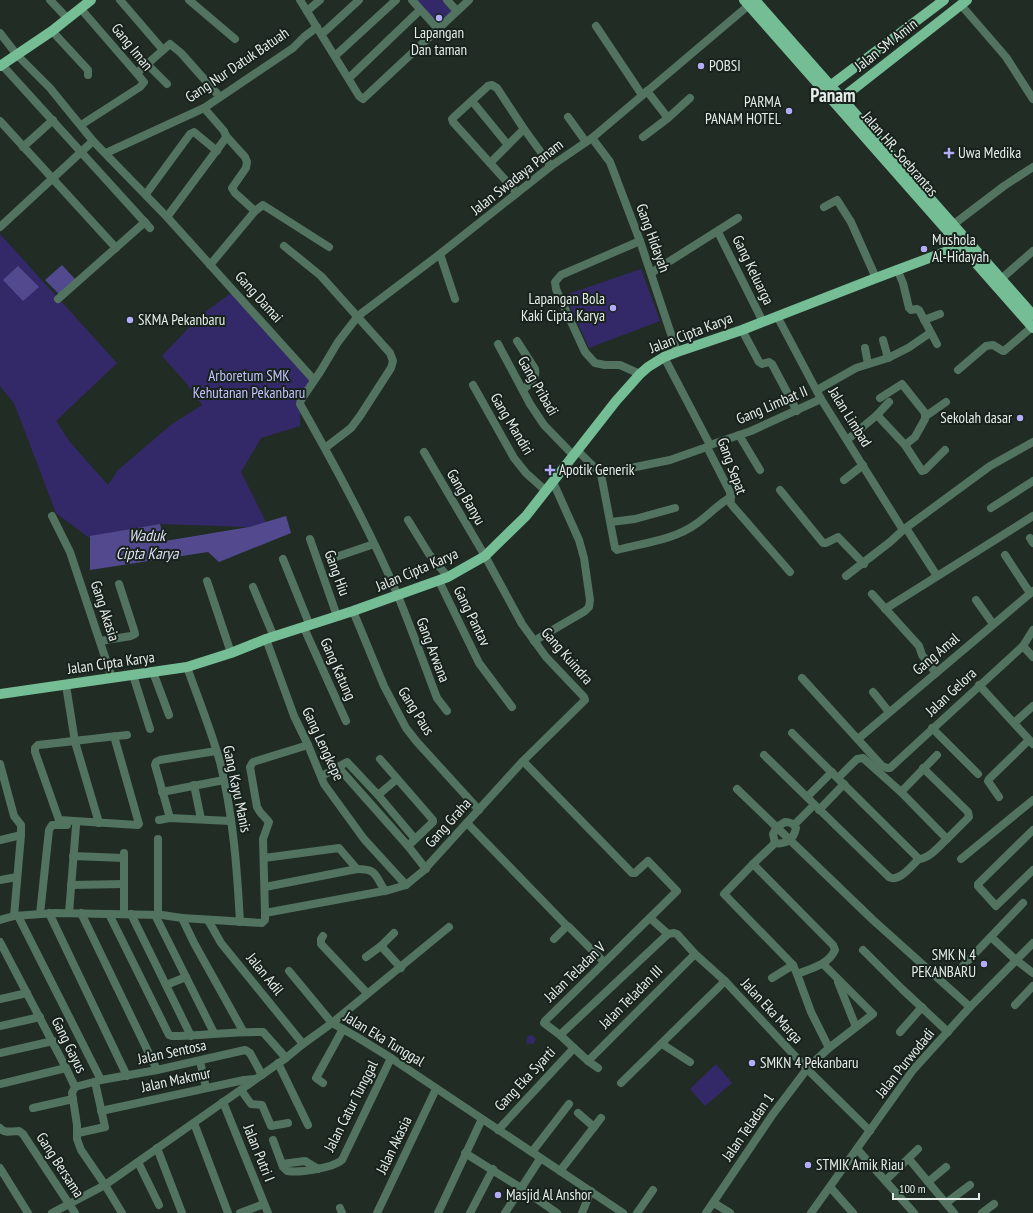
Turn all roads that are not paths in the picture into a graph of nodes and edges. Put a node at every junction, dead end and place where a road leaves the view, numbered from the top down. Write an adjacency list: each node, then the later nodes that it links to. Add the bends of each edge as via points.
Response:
1 (50, 0): 19 (street)
2 (91, 0): 15 (main road)
3 (120, 0): 26 (street)
4 (300, 0): 17 (street)
5 (320, 0): 17 (street)
6 (359, 0): 23 (street, Gang Nur Datuk Batuah)
7 (396, 0): 28 (street)
8 (412, 0): 16 (street)
9 (447, 0): 18 (street)
10 (469, 0): 18 (street)
11 (944, 0): 35 (main road, Jalan SM Amin)
12 (194, 1): 25 (street)
13 (749, 2): 35 (main road, Jalan HR. Soebrantas); 36 (street, Jalan Swadaya Panam)
14 (964, 2): 39 (street, via 985,33 1013,66); 41 (main road, Jalan SM Amin)
15 (81, 9): 19 (main road); 31 (street, Gang Iman)
16 (420, 10): 21 (street); 33 (street)
17 (307, 11): 23 (street)
18 (457, 11): 21 (street)
19 (68, 18): 22 (main road)
20 (596, 26): 36 (street)
21 (438, 29): 33 (street, via 363,99)
22 (52, 31): 27 (main road); 32 (street, via 88,70)
23 (320, 31): 28 (street); 37 (street, Gang Nur Datuk Batuah, via 304,37 293,48)
24 (0, 33): 27 (street, Gang Damai)
25 (235, 39)
26 (164, 50): 29 (street); 37 (street, via 170,44 181,53)
27 (17, 55): 30 (main road); 47 (street, Gang Damai, via 50,88)
28 (335, 56): 33 (street)
29 (147, 64): 31 (street); 34 (street)
30 (1, 65): 45 (street)
31 (137, 73): 47 (street, Gang Iman, via 144,82 143,85)
32 (88, 75)
33 (349, 78)
34 (167, 84)
35 (827, 88): 41 (main road, Jalan HR. Soebrantas)
36 (645, 93): 44 (street); 51 (street, Jalan Swadaya Panam)
37 (220, 97): 42 (street, Gang Nur Datuk Batuah)
38 (690, 98): 44 (street)
39 (1033, 99)
40 (472, 101): 48 (street, via 488,86 498,88); 53 (street); 58 (street, via 452,119)
41 (839, 101): 68 (main road, Jalan HR. Soebrantas); 73 (main road, Jalan HR. Soebrantas)
42 (204, 108): 49 (street); 57 (street, Gang Nur Datuk Batuah)
43 (568, 117): 51 (street, Gang Hidayah)
44 (668, 118): 50 (street)
45 (53, 120): 54 (street); 55 (street)
46 (0, 121): 54 (street)
47 (81, 125): 52 (street, Gang Damai)
48 (524, 129): 53 (street); 59 (street)
49 (226, 136): 56 (street); 65 (street, via 247,162 246,168 232,188)
50 (643, 137)
51 (589, 140): 59 (street, Jalan Swadaya Panam); 71 (street, Gang Hidayah, via 610,162)
52 (94, 141): 55 (street); 57 (street, Gang Damai)
53 (508, 145): 58 (street)
54 (23, 146): 61 (street)
55 (82, 151): 61 (street); 75 (street, via 148,225)
56 (217, 151): 62 (street, via 194,132 190,134); 66 (street)
57 (106, 153): 62 (street, Gang Damai)
58 (490, 163): 63 (street)
59 (551, 166): 63 (street, Jalan Swadaya Panam)
60 (1033, 167): 68 (street)
61 (52, 178): 69 (street); 75 (street)
62 (146, 194): 66 (street, Gang Damai)
63 (517, 194): 77 (street, Jalan Swadaya Panam)
64 (824, 207): 81 (street, via 837,200 851,222)
65 (255, 211): 74 (street, via 263,205); 78 (street)
66 (167, 216): 78 (street, Gang Damai)
67 (738, 218): 70 (street)
68 (954, 224): 82 (main road, Jalan HR. Soebrantas)
69 (0, 227)
70 (718, 232): 80 (street); 90 (street, Gang Keluarga)
71 (640, 241): 80 (street, Gang Hidayah); 103 (street, via 561,275 555,282 585,352 594,363 620,365)
72 (284, 246): 86 (street, via 321,276)
73 (961, 246): 79 (main road, Jalan Cipta Karya); 88 (main road, Jalan HR. Soebrantas)
74 (330, 247)
75 (116, 248): 83 (street)
76 (1033, 251): 82 (street)
77 (440, 254): 84 (street); 86 (street, Jalan Swadaya Panam)
78 (210, 265): 104 (street, Gang Damai)
79 (897, 269): 81 (main road, Jalan Cipta Karya); 89 (street, via 909,308 917,309)
80 (650, 273): 98 (street, Gang Hidayah)
81 (876, 278): 87 (main road, Jalan Cipta Karya)
82 (1001, 279): 88 (main road, Jalan HR. Soebrantas)
83 (58, 299)
84 (455, 299)
85 (940, 314): 89 (street)
86 (358, 316): 104 (street, Jalan Swadaya Panam); 120 (street, via 390,353 393,361 391,368 351,428)
87 (777, 316): 90 (main road, Jalan Cipta Karya); 107 (street, Jalan Limbad)
88 (1032, 319): 102 (street, via 1004,351 993,345 986,346)
89 (924, 320): 92 (street)
90 (763, 322): 91 (main road, Jalan Cipta Karya)
91 (742, 330): 98 (main road, Jalan Cipta Karya); 112 (street, via 758,362 772,364)
92 (930, 333): 96 (street); 100 (street)
93 (883, 340): 100 (street)
94 (517, 341): 106 (street, via 536,374)
95 (498, 344): 106 (street, Gang Pribadi)
96 (937, 344)
97 (865, 348): 101 (street)
98 (677, 352): 99 (main road, Jalan Cipta Karya)
99 (664, 357): 103 (main road, Jalan Cipta Karya); 119 (street, Gang Sepat)
100 (888, 358): 101 (street)
101 (868, 364): 107 (street)
102 (958, 370)
103 (640, 374): 123 (main road, Jalan Cipta Karya)
104 (314, 380): 120 (street, via 300,400 300,404)
105 (473, 386): 131 (street, Gang Mandiri, via 514,458)
106 (523, 390): 123 (street, Gang Pribadi, via 544,425)
107 (817, 390): 109 (street, Jalan Limbad)
108 (880, 398): 114 (street, via 902,384)
109 (821, 399): 112 (street, Gang Limbat II); 116 (street, Jalan Limbad)
110 (889, 402): 113 (street)
111 (946, 402): 114 (street)
112 (797, 411): 115 (street, Gang Limbat II)
113 (877, 415): 116 (street); 118 (street)
114 (926, 416): 118 (street, via 915,437)
115 (739, 435): 119 (street, Gang Limbat II); 125 (street)
116 (847, 440): 124 (street, Jalan Limbad)
117 (1033, 442): 139 (street, via 990,466)
118 (905, 445): 121 (street, via 923,471)
119 (709, 446): 126 (street, Gang Limbat II, via 670,460); 132 (street, Gang Sepat)
120 (325, 448): 141 (street)
121 (945, 450)
122 (424, 452): 144 (street, Gang Banyu)
123 (576, 453): 126 (street, Gang Pribadi); 129 (main road, Jalan Cipta Karya)
124 (863, 465): 127 (street); 139 (street, Jalan Limbad)
125 (760, 470)
126 (601, 474): 138 (street)
127 (844, 480)
128 (1033, 481): 134 (street)
129 (553, 482): 131 (main road, Jalan Cipta Karya); 165 (street, via 579,540 590,600 585,611)
130 (780, 490): 146 (street, via 823,543 826,544 838,537)
131 (546, 491): 144 (main road, Jalan Cipta Karya, via 526,516)
132 (731, 497): 138 (street, via 681,533 617,550); 147 (street, Gang Sepat, via 731,504)
133 (675, 508): 138 (street)
134 (991, 508)
135 (52, 516): 166 (street, Gang Akasia, via 70,552)
136 (1033, 516): 149 (street)
137 (408, 520): 150 (street, Gang Pantav)
138 (611, 522)
139 (905, 529): 146 (street); 149 (street, Jalan Limbad)
140 (310, 539): 160 (street, Gang Hiu)
141 (374, 544): 143 (street); 156 (street)
142 (1005, 555): 154 (street)
143 (336, 556)
144 (485, 556): 150 (main road, Jalan Cipta Karya); 165 (street, Gang Kuindra, via 522,624)
145 (283, 559): 162 (street, Gang Katung)
146 (864, 564): 148 (street)
147 (790, 572)
148 (846, 576)
149 (937, 576): 158 (street)
150 (443, 579): 156 (main road, Jalan Cipta Karya); 181 (street, Gang Pantav, via 479,663)
151 (207, 581): 168 (street)
152 (119, 584): 166 (street, via 134,634)
153 (253, 587): 164 (street, Gang Lengkepe)
154 (1032, 592): 161 (street, Gang Amal)
155 (872, 594): 158 (street)
156 (398, 596): 159 (main road, Jalan Cipta Karya); 182 (street, Gang Arwana, via 437,698)
157 (976, 600): 161 (street)
158 (885, 609): 172 (street, via 919,646 928,665)
159 (353, 611): 160 (main road, Jalan Cipta Karya); 219 (street, Gang Paus, via 384,686 406,728)
160 (337, 616): 162 (main road, Jalan Cipta Karya)
161 (993, 624): 172 (street, Gang Amal)
162 (307, 627): 164 (main road, Jalan Cipta Karya); 185 (street, Gang Katung)
163 (1033, 630): 167 (street, Jalan Gelora)
164 (270, 638): 168 (main road, Jalan Cipta Karya); 195 (street, Gang Lengkepe, via 294,716)
165 (534, 640): 200 (street, Gang Kuindra, via 585,700)
166 (100, 641): 174 (street, Gang Akasia)
167 (1023, 646): 169 (street); 177 (street, Jalan Gelora)
168 (231, 653): 170 (main road, Jalan Cipta Karya)
169 (1033, 657)
170 (187, 666): 171 (main road, Jalan Cipta Karya); 196 (street, Gang Kayu Manis)
171 (153, 672): 173 (main road, Jalan Cipta Karya); 184 (street)
172 (936, 673): 183 (street, Gang Amal)
173 (133, 675): 174 (main road, Jalan Cipta Karya); 188 (street)
174 (112, 678): 176 (main road, Jalan Cipta Karya)
175 (802, 678): 192 (street)
176 (66, 685): 179 (main road, Jalan Cipta Karya); 193 (street)
177 (979, 686): 186 (street); 187 (street, Jalan Gelora)
178 (873, 692): 183 (street)
179 (0, 694)
180 (1033, 706): 186 (street)
181 (512, 707)
182 (447, 710)
183 (889, 712): 192 (street, Gang Amal)
184 (169, 715)
185 (346, 721)
186 (1014, 723): 194 (street)
187 (932, 728): 192 (street, via 890,768 882,766); 204 (street, Jalan Gelora)
188 (150, 729)
189 (792, 733): 205 (street)
190 (127, 735): 191 (street)
191 (114, 736): 193 (street); 224 (street, via 139,824 135,826)
192 (858, 739)
193 (75, 742): 224 (street); 224 (street, via 38,745 35,752 59,820)
194 (1031, 742): 216 (street, via 989,779)
195 (308, 745): 206 (street, Gang Lengkepe); 240 (street, via 251,764 257,807 269,822 263,839)
196 (216, 751): 208 (street, Gang Kayu Manis); 212 (street, via 156,762)
197 (764, 755): 215 (street)
198 (937, 755): 203 (street)
199 (380, 759): 207 (street)
200 (523, 761): 219 (street, Gang Graha); 264 (street, Jalan Teladan V, via 632,872 635,873 648,861 676,889 676,893)
201 (0, 764): 231 (street, via 14,816 21,825)
202 (338, 767): 206 (street); 214 (street, via 347,762); 238 (street)
203 (923, 768): 213 (street); 234 (street, via 968,812 969,817)
204 (978, 774)
205 (835, 775): 209 (street); 213 (street, via 857,759 863,758); 215 (street)
206 (322, 776): 251 (street, Gang Lengkepe, via 324,784 364,839)
207 (397, 779): 214 (street); 233 (street, via 433,820)
208 (224, 780): 210 (street); 223 (street, Gang Kayu Manis)
209 (844, 784): 218 (street); 241 (street)
210 (194, 785): 212 (street); 221 (street)
211 (737, 789): 228 (street)
212 (162, 792): 220 (street)
213 (901, 792): 234 (street)
214 (378, 795): 233 (street)
215 (807, 797): 218 (street)
216 (999, 797)
217 (1033, 800): 242 (street)
218 (817, 808): 226 (street); 241 (street, via 892,879 897,879)
219 (479, 810): 225 (street, Gang Graha)
220 (170, 818): 221 (street); 222 (street)
221 (201, 819): 223 (street)
222 (159, 820)
223 (230, 821): 267 (street, Gang Kayu Manis, via 235,850)
224 (99, 823)
225 (467, 823): 245 (street, Gang Graha); 268 (street)
226 (794, 825): 228 (street, via 785,822); 236 (street, via 795,834)
227 (76, 826): 229 (street); 239 (street); 255 (street, via 50,826)
228 (777, 827): 236 (street); 237 (street, via 773,834)
229 (118, 830)
230 (1032, 832): 246 (street, via 978,886 996,906)
231 (21, 835): 235 (street); 247 (street)
232 (158, 839): 261 (street)
233 (415, 839): 238 (street)
234 (947, 839): 241 (street, via 932,853)
235 (0, 840)
236 (790, 841): 237 (street); 301 (street)
237 (775, 843): 243 (street)
238 (408, 846): 245 (street)
239 (73, 856): 249 (street, via 124,855); 250 (street)
240 (264, 858): 244 (street, via 339,848); 252 (street)
241 (919, 859)
242 (961, 859)
243 (753, 864): 283 (street, via 833,945 833,955); 284 (street, via 724,894)
244 (357, 869): 252 (street); 253 (street, via 369,869 373,872)
245 (426, 869): 251 (street, Gang Graha)
246 (1033, 870)
247 (17, 877): 248 (street); 262 (street)
248 (0, 880)
249 (124, 884): 250 (street); 260 (street)
250 (71, 885): 256 (street)
251 (406, 885): 253 (street, Gang Graha)
252 (265, 888): 258 (street)
253 (385, 891): 258 (street, Gang Graha)
254 (1023, 903): 273 (street)
255 (44, 913): 256 (street); 262 (street); 330 (street)
256 (69, 913): 257 (street)
257 (81, 913): 259 (street); 329 (street)
258 (265, 913): 267 (street, via 265,920 262,923)
259 (109, 914): 260 (street); 312 (street, via 167,1032 172,1036)
260 (128, 914): 261 (street); 294 (street)
261 (156, 914): 263 (street); 290 (street)
262 (16, 916): 265 (street); 332 (street)
263 (182, 918): 266 (street); 307 (street)
264 (650, 918): 271 (street, Jalan Eka Marga); 282 (street, Jalan Teladan V)
265 (0, 920)
266 (208, 920): 267 (street); 314 (street, Jalan Adil, via 221,943)
267 (240, 922)
268 (567, 926): 274 (street); 282 (street)
269 (449, 927): 286 (street)
270 (394, 934): 277 (street)
271 (668, 934): 279 (street, Jalan Eka Marga, via 678,934); 311 (street)
272 (323, 936): 297 (street, via 321,944)
273 (991, 937): 281 (street); 285 (street)
274 (554, 939)
275 (0, 942): 296 (street, Gang Gayus)
276 (1033, 943): 281 (street, Jalan Purwodadi)
277 (381, 946): 280 (street); 286 (street)
278 (863, 950): 300 (street)
279 (695, 954): 293 (street, Jalan Eka Marga); 323 (street, Jalan Teladan III)
280 (366, 958)
281 (1016, 960): 288 (street); 301 (street, Jalan Purwodadi)
282 (604, 962): 311 (street, Jalan Teladan V, via 545,1021 544,1023)
283 (823, 964): 289 (street); 292 (street)
284 (793, 965): 289 (street); 291 (street)
285 (962, 967)
286 (400, 968): 297 (street)
287 (289, 971): 303 (street)
288 (1033, 973)
289 (797, 974): 317 (street, via 811,1012)
290 (186, 977): 294 (street); 310 (street)
291 (772, 978)
292 (837, 979): 305 (street); 305 (street, via 873,1014)
293 (725, 981): 315 (street); 328 (street, Jalan Eka Marga)
294 (166, 985): 312 (street)
295 (1033, 986): 299 (street)
296 (27, 993): 298 (street); 302 (street, Gang Gayus)
297 (367, 993): 303 (street)
298 (0, 998)
299 (1015, 1005)
300 (922, 1007): 308 (street); 309 (street)
301 (970, 1007): 309 (street, Jalan Purwodadi)
302 (40, 1017): 304 (street); 313 (street, Gang Gayus)
303 (332, 1023): 306 (street, Jalan Eka Tunggal); 314 (street, Jalan Eka Tunggal)
304 (0, 1026)
305 (856, 1027): 317 (street)
306 (343, 1029): 320 (street, Jalan Eka Tunggal); 333 (street, via 316,1078)
307 (243, 1031): 310 (street); 319 (street, via 262,1032)
308 (900, 1032)
309 (948, 1032): 354 (street, Jalan Purwodadi, via 913,1070)
310 (214, 1033): 312 (street)
311 (560, 1035): 316 (street, Jalan Teladan V)
312 (191, 1036)
313 (53, 1041): 318 (street); 326 (street, Gang Gayus)
314 (303, 1044): 319 (street, Jalan Eka Tunggal)
315 (662, 1044): 324 (street); 335 (street)
316 (574, 1048): 323 (street, Jalan Teladan V); 353 (street, Gang Eka Syarti)
317 (829, 1048): 321 (street)
318 (0, 1053)
319 (286, 1058): 325 (street, Jalan Eka Tunggal)
320 (391, 1058): 338 (street, Jalan Eka Tunggal); 356 (street, Jalan Catur Tunggal, via 342,1160 328,1167 284,1168)
321 (818, 1059)
322 (200, 1061): 329 (street, Jalan Sentosa); 331 (street, Jalan Sentosa, via 248,1050); 337 (street)
323 (588, 1061): 327 (street, Jalan Teladan V)
324 (690, 1062)
325 (278, 1064): 331 (street, Jalan Eka Tunggal); 350 (street)
326 (66, 1068): 334 (street); 336 (street, Gang Gayus)
327 (598, 1068)
328 (807, 1069): 354 (street, Jalan Eka Marga); 377 (street, Jalan Teladan 1, via 773,1114)
329 (157, 1070): 330 (street, Jalan Sentosa)
330 (127, 1076): 332 (street, Jalan Sentosa)
331 (259, 1077): 337 (street, Jalan Makmur); 339 (street, Jalan Eka Tunggal)
332 (98, 1081): 336 (street, Jalan Sentosa); 344 (street)
333 (323, 1083)
334 (0, 1084)
335 (621, 1084)
336 (75, 1087): 340 (street, Gang Gayus)
337 (206, 1088): 344 (street, Jalan Makmur)
338 (436, 1089): 347 (street, Jalan Eka Tunggal); 393 (street, Jalan Akasia)
339 (241, 1090): 341 (street, Jalan Eka Tunggal); 348 (street, via 251,1104 262,1105 271,1126)
340 (73, 1099): 343 (street); 355 (street, Gang Gayus)
341 (224, 1102): 349 (street, Jalan Eka Tunggal); 380 (street, Jalan Putri I)
342 (569, 1104): 360 (street)
343 (33, 1108)
344 (102, 1111): 355 (street, via 104,1127)
345 (578, 1113): 351 (street)
346 (601, 1118): 351 (street)
347 (482, 1119): 353 (street, Jalan Eka Tunggal); 361 (street)
348 (288, 1123)
349 (194, 1124): 357 (street, Jalan Eka Tunggal); 390 (street)
350 (308, 1125)
351 (594, 1127): 368 (street)
352 (0, 1128): 378 (street, Gang Bersama, via 6,1132 19,1131 23,1134)
353 (498, 1130): 360 (street, Jalan Eka Tunggal)
354 (870, 1131): 358 (street, Jalan Purwodadi)
355 (78, 1133): 371 (street, Gang Gayus, via 77,1139 81,1150)
356 (273, 1140)
357 (157, 1148): 364 (street, Jalan Eka Tunggal); 389 (street)
358 (857, 1149): 369 (street); 373 (street, Jalan Purwodadi)
359 (918, 1149): 363 (street)
360 (532, 1152): 362 (street, Jalan Eka Tunggal)
361 (465, 1153): 367 (street); 394 (street)
362 (540, 1159): 368 (street, Jalan Eka Tunggal); 374 (street)
363 (908, 1159): 369 (street); 370 (street)
364 (138, 1162): 371 (street, Jalan Eka Tunggal); 382 (street)
365 (946, 1167): 370 (street)
366 (0, 1168): 385 (street)
367 (493, 1169): 374 (street); 384 (street)
368 (560, 1171): 376 (street, Jalan Eka Tunggal)
369 (886, 1180): 404 (street)
370 (928, 1182): 379 (street)
371 (105, 1185): 378 (street, Jalan Eka Tunggal); 388 (street, Gang Gayus)
372 (970, 1185): 379 (street)
373 (830, 1187): 402 (street, Jalan Purwodadi); 403 (street)
374 (521, 1188): 383 (street); 395 (street)
375 (653, 1190): 399 (street)
376 (591, 1191): 397 (street); 398 (street, Jalan Eka Tunggal)
377 (714, 1202): 400 (street, Jalan Teladan 1); 401 (street)
378 (69, 1203): 386 (street, Jalan Eka Tunggal); 387 (street, Gang Bersama)
379 (946, 1203): 405 (street)
380 (264, 1204): 391 (street); 392 (street, Jalan Putri I)
381 (994, 1204): 406 (street)
382 (159, 1205)
383 (546, 1210): 396 (street)
384 (474, 1212)
385 (28, 1213)
386 (52, 1213)
387 (75, 1213)
388 (122, 1213)
389 (182, 1213)
390 (228, 1213)
391 (240, 1213)
392 (268, 1213)
393 (377, 1213)
394 (438, 1213)
395 (505, 1213)
396 (557, 1213)
397 (582, 1213)
398 (623, 1213)
399 (637, 1213)
400 (706, 1213)
401 (730, 1213)
402 (811, 1213)
403 (853, 1213)
404 (914, 1213)
405 (954, 1213)
406 (982, 1213)

